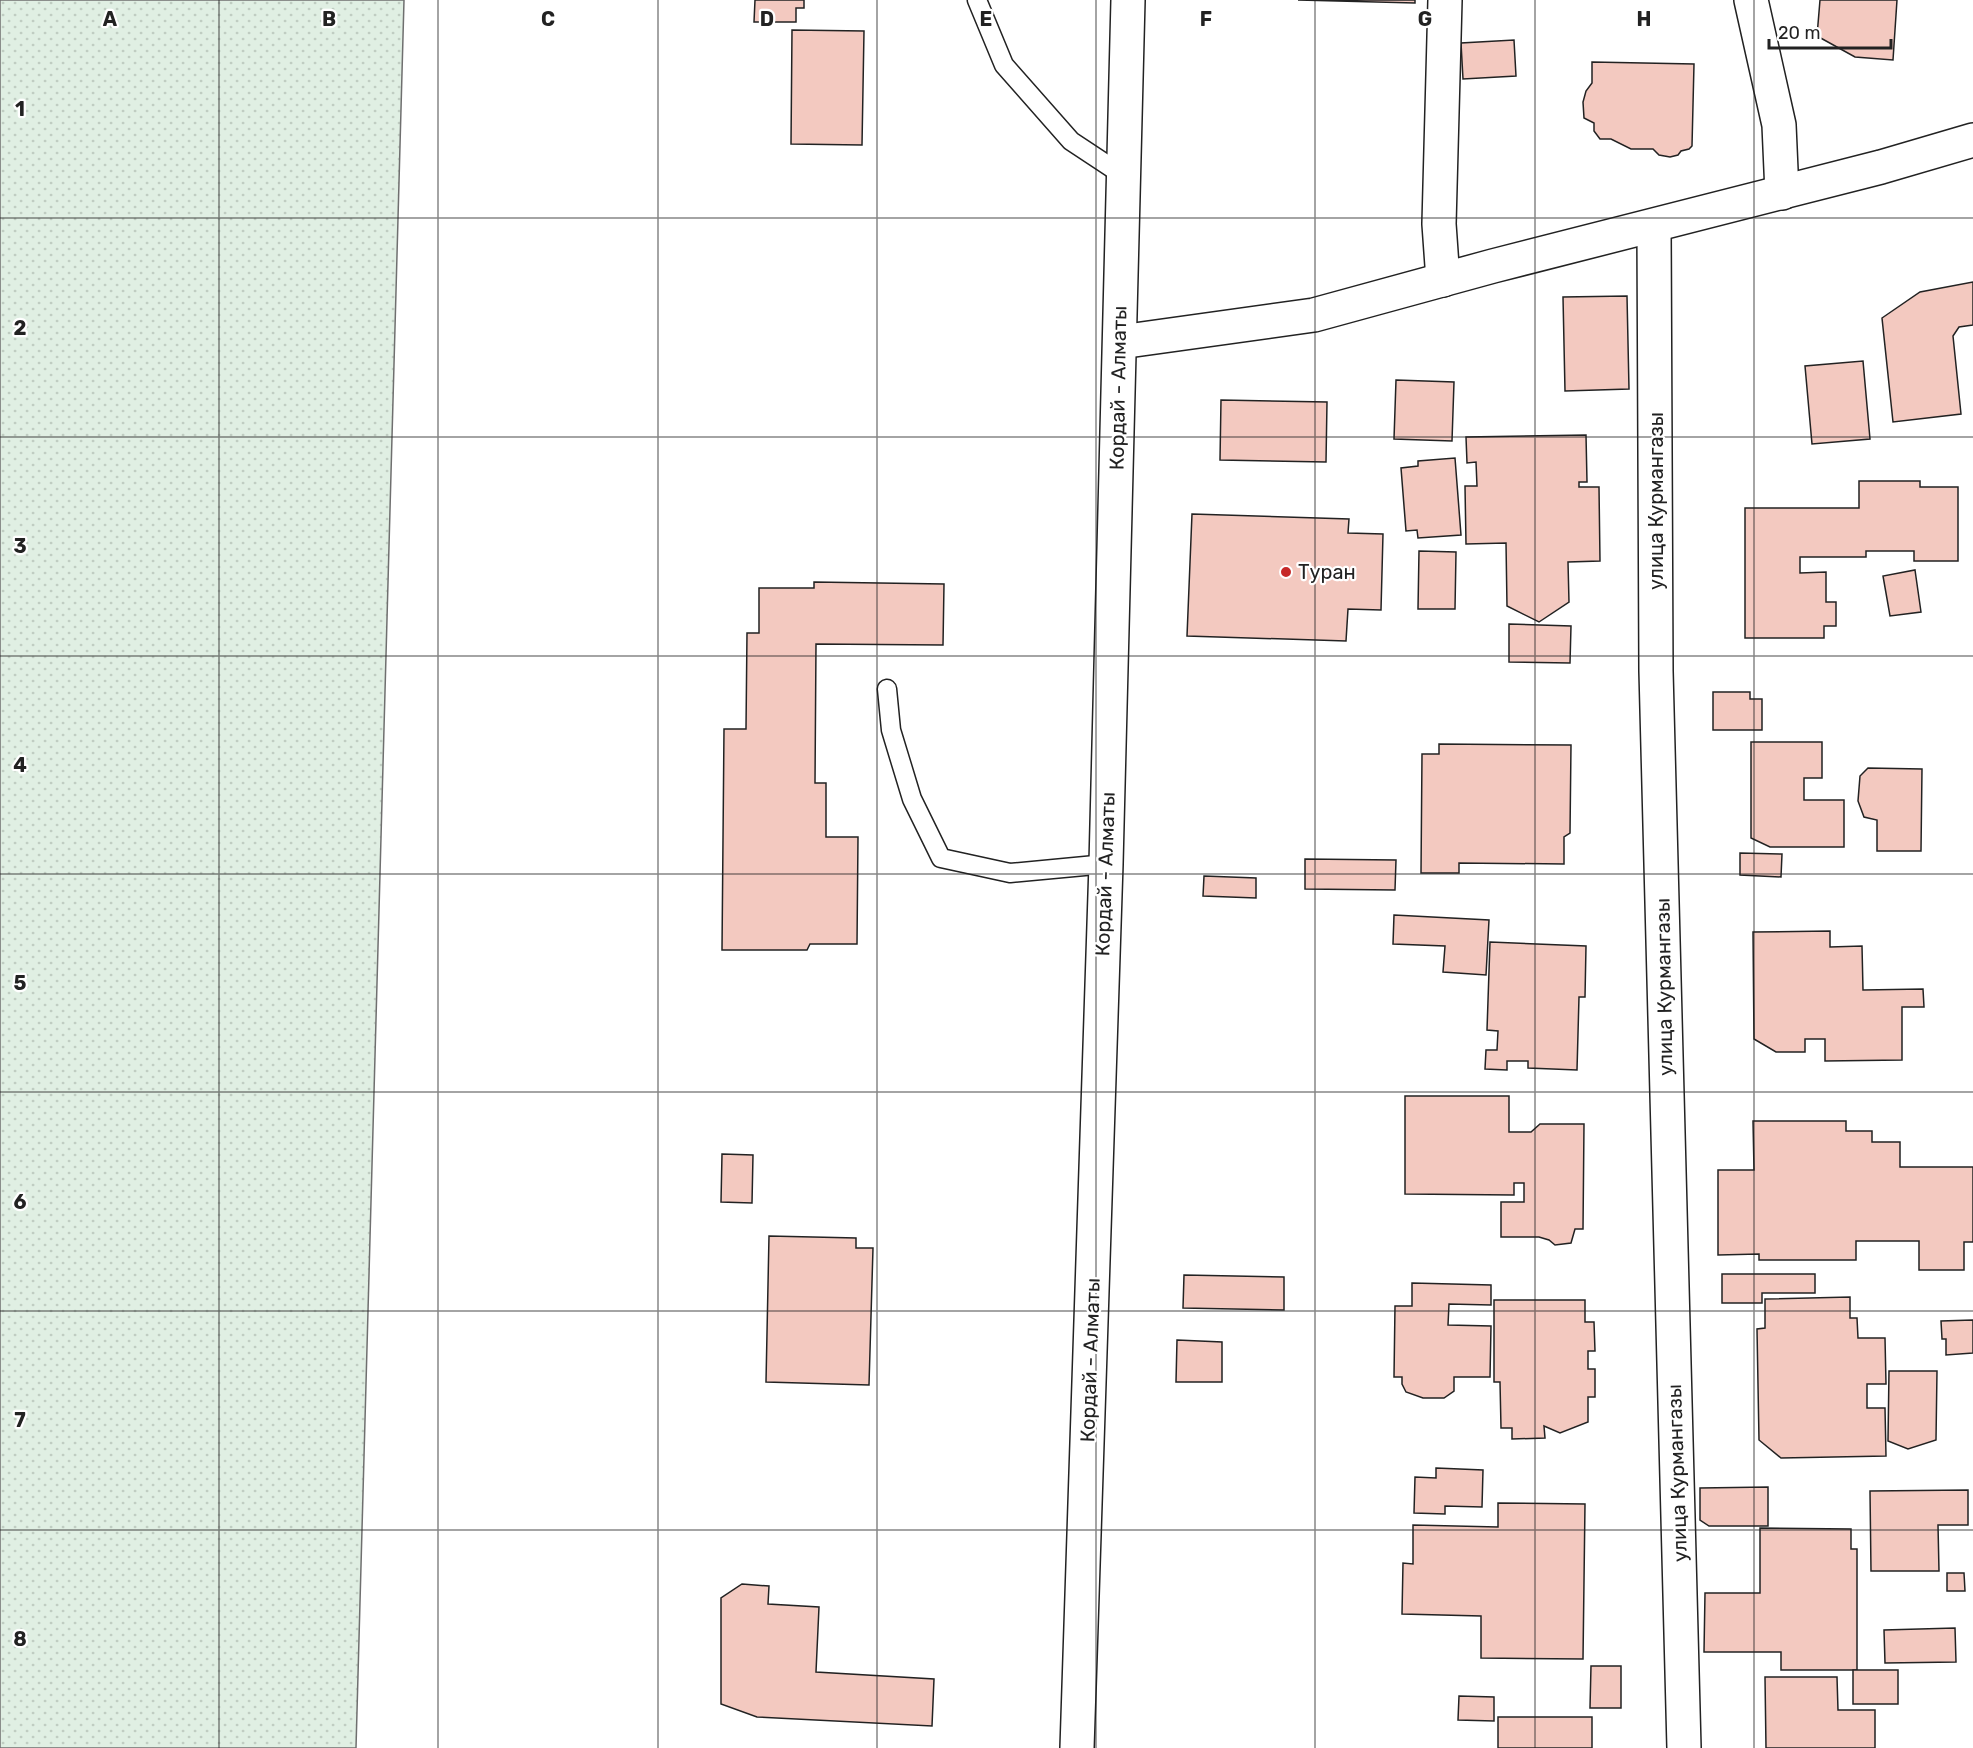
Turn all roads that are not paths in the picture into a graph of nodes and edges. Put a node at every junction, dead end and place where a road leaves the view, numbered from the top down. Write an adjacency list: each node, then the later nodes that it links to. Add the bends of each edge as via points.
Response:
1 (977, 0): 6 (lane, via 1004,65 1071,141)
2 (1128, 0): 6 (main road, Кордай - Алматы)
3 (1445, 0): 9 (main road, via 1439,224)
4 (1751, 0): 7 (main road, via 1779,125)
5 (1973, 140): 7 (main road)
6 (1124, 176): 10 (main road, Кордай - Алматы)
7 (1782, 193): 8 (main road)
8 (1654, 226): 9 (main road); 14 (main road, улица Курмангазы, via 1656,670)
9 (1443, 280): 10 (main road, via 1314,315)
10 (1120, 342): 12 (main road, Кордай - Алматы)
11 (887, 689): 12 (lane, via 891,730 912,799 941,858 1010,873)
12 (1106, 864): 13 (main road, Кордай - Алматы)
13 (1077, 1748)
14 (1684, 1748)

